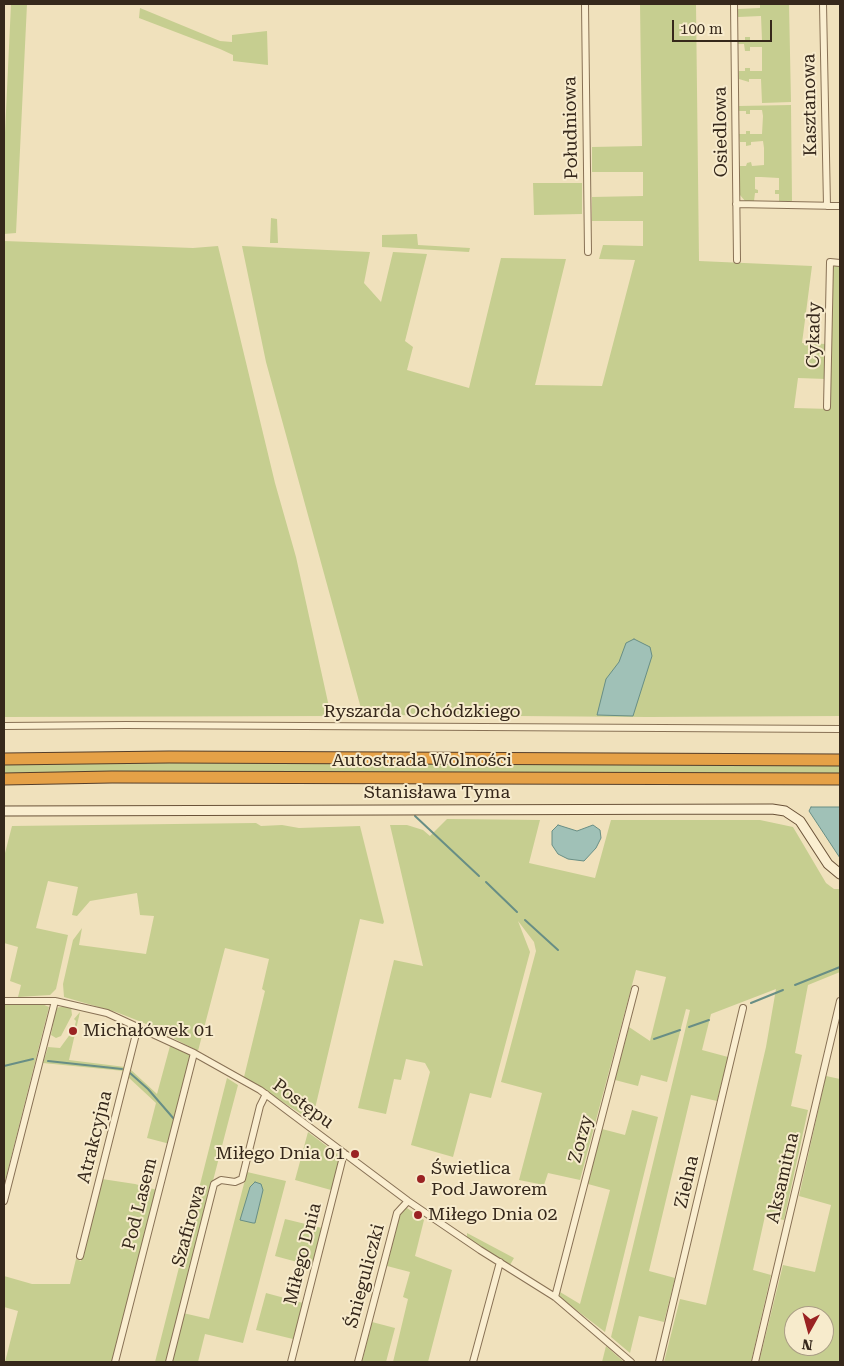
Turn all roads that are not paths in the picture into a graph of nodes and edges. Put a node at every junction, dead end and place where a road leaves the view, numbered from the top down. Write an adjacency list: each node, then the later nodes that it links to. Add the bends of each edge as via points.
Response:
1 (585, 4): 7 (street, Południowa)
2 (734, 4): 4 (street, Osiedlowa)
3 (823, 4): 5 (street, Kasztanowa)
4 (736, 204): 5 (street); 8 (street, Osiedlowa)
5 (827, 206): 6 (street)
6 (840, 206)
7 (588, 252)
8 (737, 260)
9 (840, 263): 10 (street, Cykady, via 830,262)
10 (827, 407)
11 (4, 726): 12 (street, Ryszarda Ochódzkiego)
12 (840, 729)
13 (4, 759): 14 (highway, Autostrada Wolności)
14 (840, 760)
15 (4, 779): 16 (highway, Autostrada Wolności)
16 (840, 779)
17 (4, 811): 18 (street, Stanisława Tyma, via 772,808 785,810 800,821 828,864)
18 (840, 874)
19 (635, 989): 32 (street, Zorzy)
20 (55, 1000): 21 (street, Postępu); 24 (street, Postępu, via 107,1012); 29 (street)
21 (4, 1001)
22 (840, 1001): 40 (street, Aksamitna)
23 (743, 1008): 39 (street, Zielna)
24 (138, 1026): 25 (street, Postępu); 30 (street, Atrakcyjna)
25 (194, 1053): 26 (street, Postępu); 33 (street, Pod Lasem)
26 (266, 1094): 27 (street, Postępu); 34 (street, Szafirowa, via 242,1178 214,1184)
27 (344, 1152): 28 (street, Postępu); 35 (street, Miłego Dnia)
28 (408, 1200): 31 (street, Postępu); 36 (street, Śnieguliczki, via 397,1214)
29 (4, 1201)
30 (80, 1256)
31 (500, 1262): 32 (street, Postępu); 37 (street)
32 (555, 1297): 38 (street, Postępu)
33 (115, 1362)
34 (169, 1362)
35 (291, 1362)
36 (358, 1362)
37 (473, 1362)
38 (631, 1362)
39 (659, 1362)
40 (755, 1362)

